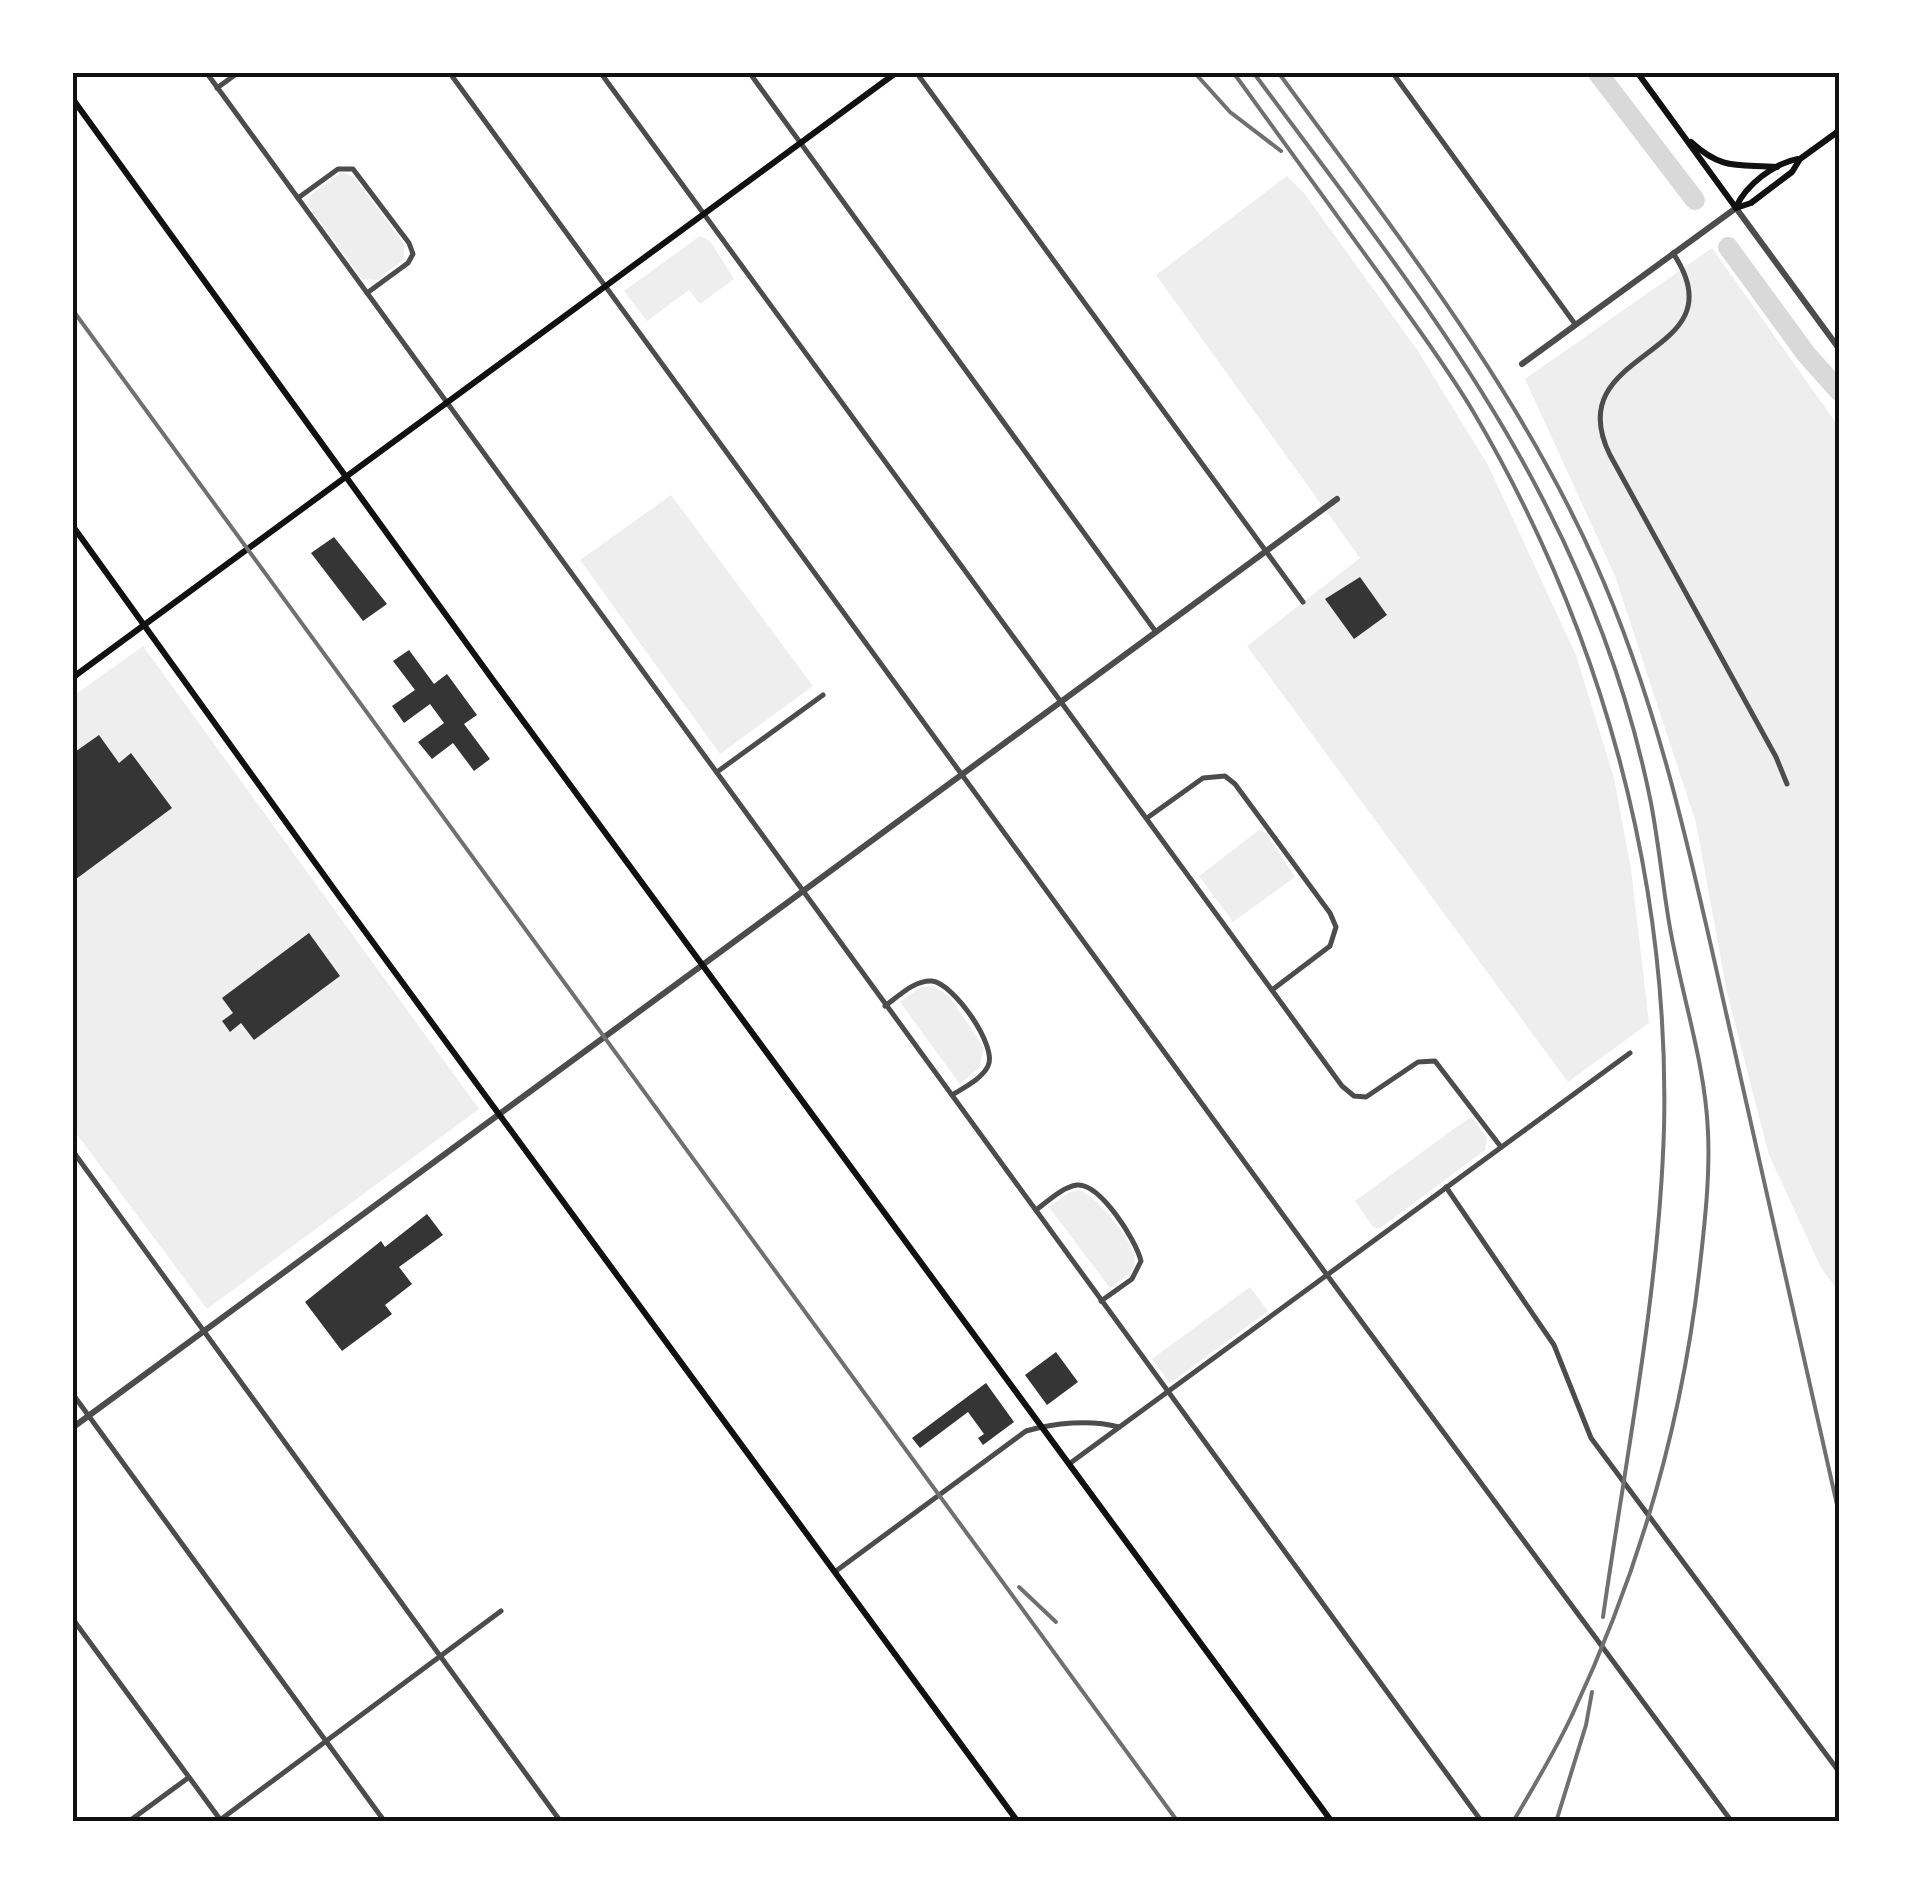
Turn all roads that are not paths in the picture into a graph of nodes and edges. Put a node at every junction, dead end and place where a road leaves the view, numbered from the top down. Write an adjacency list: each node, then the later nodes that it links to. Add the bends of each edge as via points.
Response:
1 (206, 72): 10 (street)
2 (239, 72): 10 (street)
3 (449, 72): 21 (street)
4 (600, 72): 19 (street)
5 (749, 72): 14 (street)
6 (896, 72): 14 (main road)
7 (916, 72): 30 (street)
8 (1392, 72): 23 (street)
9 (1637, 72): 12 (main road)
10 (217, 88): 17 (street)
11 (72, 98): 27 (main road)
12 (1679, 130): 16 (main road, via 1717,162); 18 (main road)
13 (1840, 130): 15 (main road)
14 (801, 144): 19 (main road); 33 (street)
15 (1800, 159): 16 (main road); 18 (main road, via 1792,172)
16 (1776, 168): 18 (main road, via 1743,192)
17 (298, 198): 22 (street); 22 (street, via 338,169 353,169 410,244 408,263)
18 (1736, 208): 20 (street); 24 (street)
19 (704, 214): 21 (main road); 36 (street)
20 (1673, 253): 23 (street); 39 (street, via 1688,280 1685,320 1618,377 1605,394 1600,429)
21 (605, 287): 26 (main road); 38 (street)
22 (367, 293): 26 (street)
23 (1575, 324): 25 (street)
24 (1840, 350)
25 (1522, 364)
26 (447, 403): 27 (main road); 37 (street)
27 (347, 477): 32 (main road); 42 (main road)
28 (1337, 498): 30 (street)
29 (72, 525): 32 (main road)
30 (1267, 552): 31 (street); 33 (street)
31 (1304, 602)
32 (146, 625): 34 (main road); 47 (main road)
33 (1157, 632): 36 (street)
34 (72, 678)
35 (823, 695): 37 (street)
36 (1062, 702): 38 (street); 40 (street)
37 (717, 772): 41 (street)
38 (963, 775): 41 (street); 52 (street)
39 (1787, 784)
40 (1147, 818): 43 (street); 43 (street, via 1204,778 1225,776 1304,877 1330,913 1336,934 1330,946)
41 (802, 893): 42 (street); 44 (street)
42 (704, 964): 47 (street); 58 (main road)
43 (1272, 990): 48 (street, via 1348,1092 1366,1097 1418,1062 1434,1061)
44 (885, 1006): 46 (street); 46 (street, via 927,981 952,992 990,1051 986,1070)
45 (1630, 1053): 48 (street)
46 (952, 1096): 51 (street)
47 (499, 1113): 54 (street); 62 (main road)
48 (1501, 1147): 50 (street)
49 (72, 1150): 54 (street)
50 (1446, 1187): 52 (street); 67 (street, via 1554,1345 1592,1438)
51 (1036, 1210): 53 (street); 53 (street, via 1075,1185 1088,1186 1136,1245 1141,1261 1132,1279)
52 (1327, 1275): 55 (street); 76 (street)
53 (1101, 1301): 55 (street)
54 (204, 1331): 57 (street); 65 (street)
55 (1168, 1392): 60 (street); 75 (street)
56 (72, 1393): 57 (street)
57 (89, 1416): 59 (street); 66 (street)
58 (1042, 1426): 60 (street); 61 (main road); 62 (street, via 1026,1431)
59 (72, 1428)
60 (1119, 1428): 61 (street)
61 (1069, 1464): 74 (main road)
62 (836, 1572): 73 (main road)
63 (500, 1611): 65 (street)
64 (72, 1618): 68 (street)
65 (441, 1657): 66 (street); 72 (street)
66 (327, 1742): 69 (street); 71 (street)
67 (1840, 1773)
68 (188, 1778): 69 (street); 70 (street)
69 (221, 1821)
70 (128, 1822)
71 (385, 1822)
72 (561, 1822)
73 (1018, 1822)
74 (1332, 1822)
75 (1482, 1822)
76 (1732, 1822)

